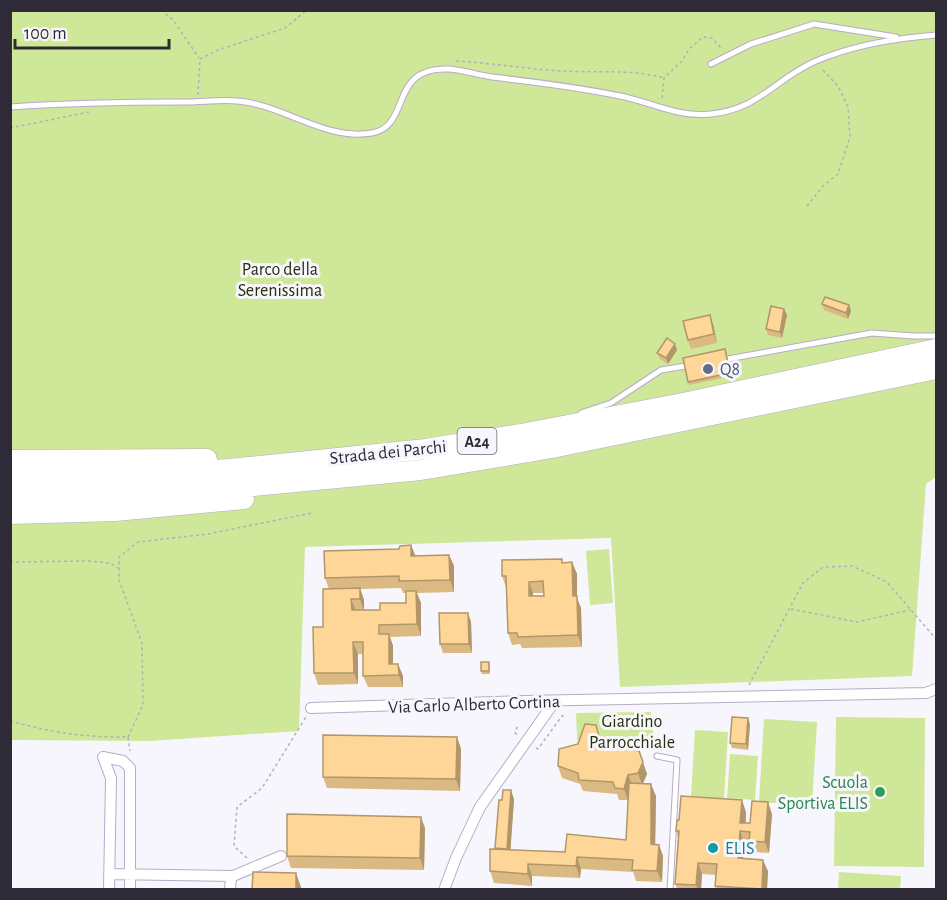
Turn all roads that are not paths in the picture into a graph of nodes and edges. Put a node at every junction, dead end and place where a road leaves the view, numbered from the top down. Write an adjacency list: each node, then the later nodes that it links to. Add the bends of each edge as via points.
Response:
1 (936, 35): 2 (lane)
2 (900, 38): 3 (lane, via 814,24 751,44); 4 (lane, via 816,61 745,106 695,115 579,88 433,69 411,81 388,126 358,134 238,101)
3 (711, 64)
4 (10, 107)
5 (936, 336): 7 (lane, via 872,333)
6 (936, 349): 12 (highway, Strada dei Parchi / A24)
7 (720, 360)
8 (697, 364): 10 (lane, via 661,370 611,403)
9 (936, 369): 15 (highway, Strada dei Parchi / A24, via 564,446)
10 (577, 415)
11 (566, 418): 12 (lane)
12 (521, 434): 13 (highway, Strada dei Parchi / A24)
13 (335, 458): 14 (highway); 16 (highway, Strada dei Parchi / A24, via 113,477)
14 (10, 460)
15 (421, 470): 17 (highway, Strada dei Parchi / A24, via 253,486); 18 (highway, via 341,488 254,498 115,511)
16 (10, 478)
17 (10, 496)
18 (10, 514)
19 (933, 693): 20 (street, Via Carlo Alberto Cortina)
20 (555, 701): 21 (street, Via Carlo Alberto Cortina); 30 (street, via 480,807)
21 (310, 708)
22 (657, 756): 31 (lane, via 677,760)
23 (281, 856): 26 (street)
24 (109, 874): 25 (street); 25 (street, via 111,778 103,757 119,760 130,770); 27 (street)
25 (130, 874): 26 (street); 28 (street)
26 (231, 876): 29 (street)
27 (109, 890)
28 (130, 890)
29 (230, 890)
30 (444, 890)
31 (670, 890)

